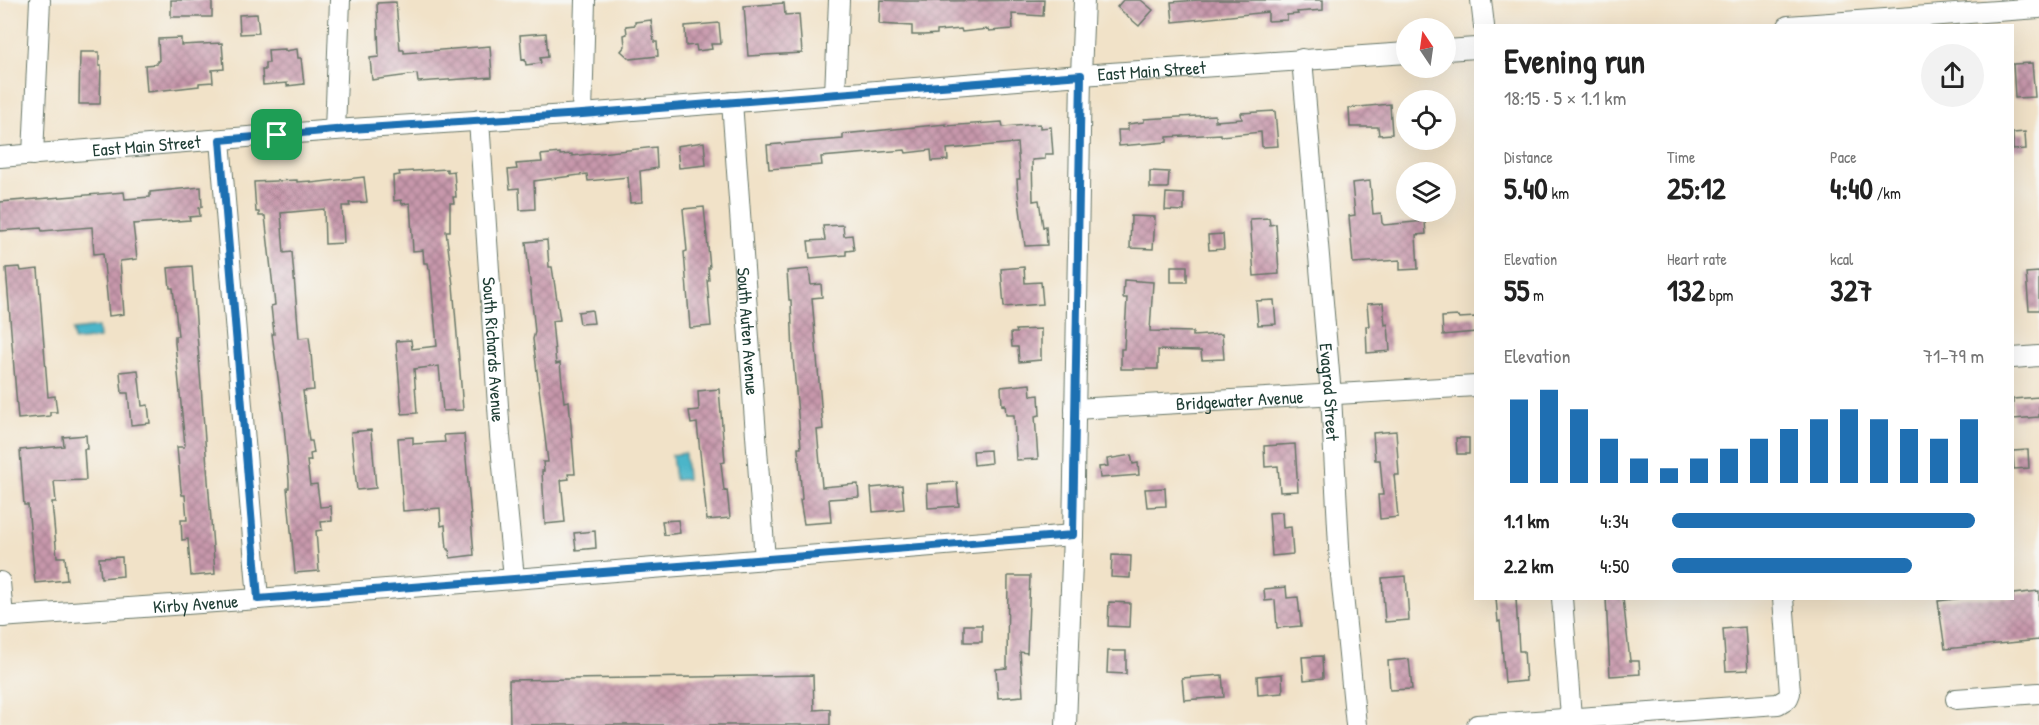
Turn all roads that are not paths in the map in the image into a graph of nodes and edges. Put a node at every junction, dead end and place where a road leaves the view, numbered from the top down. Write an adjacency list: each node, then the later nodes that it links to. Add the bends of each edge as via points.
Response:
1 (40, 0): 21 (street)
2 (340, 0): 19 (street)
3 (585, 0): 17 (street)
4 (838, 0): 15 (street)
5 (1084, 0): 14 (street)
6 (1481, 0): 8 (street)
7 (2039, 8): 9 (street)
8 (1484, 24)
9 (1816, 24)
10 (1474, 48): 11 (street)
11 (1456, 49)
12 (1396, 54): 13 (street, East Main Street)
13 (1302, 59): 14 (street, East Main Street); 26 (street, Evagrod Street)
14 (1081, 75): 15 (street, East Main Street); 27 (street)
15 (835, 94): 16 (street, East Main Street)
16 (732, 102): 17 (street, East Main Street); 29 (street, South Auten Avenue)
17 (582, 114): 18 (street, East Main Street)
18 (479, 120): 19 (street, East Main Street); 30 (street, South Richards Avenue, via 500,436)
19 (335, 130): 20 (street, East Main Street)
20 (220, 140): 21 (street, East Main Street); 32 (street)
21 (33, 154): 22 (street, East Main Street)
22 (0, 158)
23 (2039, 356): 24 (street)
24 (2014, 358)
25 (1474, 386): 26 (street, Bridgewater Avenue)
26 (1331, 395): 27 (street, Bridgewater Avenue); 40 (street, Evagrod Street, via 1340,565)
27 (1075, 410): 28 (street)
28 (1073, 535): 29 (street, Kirby Avenue); 39 (street)
29 (765, 560): 30 (street, Kirby Avenue)
30 (514, 578): 32 (street, Kirby Avenue)
31 (0, 582): 35 (street)
32 (258, 599): 35 (street, Kirby Avenue)
33 (1562, 600): 38 (street)
34 (1783, 600): 38 (street, via 1790,693 1778,704)
35 (1, 617)
36 (2039, 693): 37 (street)
37 (1956, 699)
38 (1571, 717): 41 (street)
39 (1066, 725)
40 (1356, 725)
41 (1477, 725)

